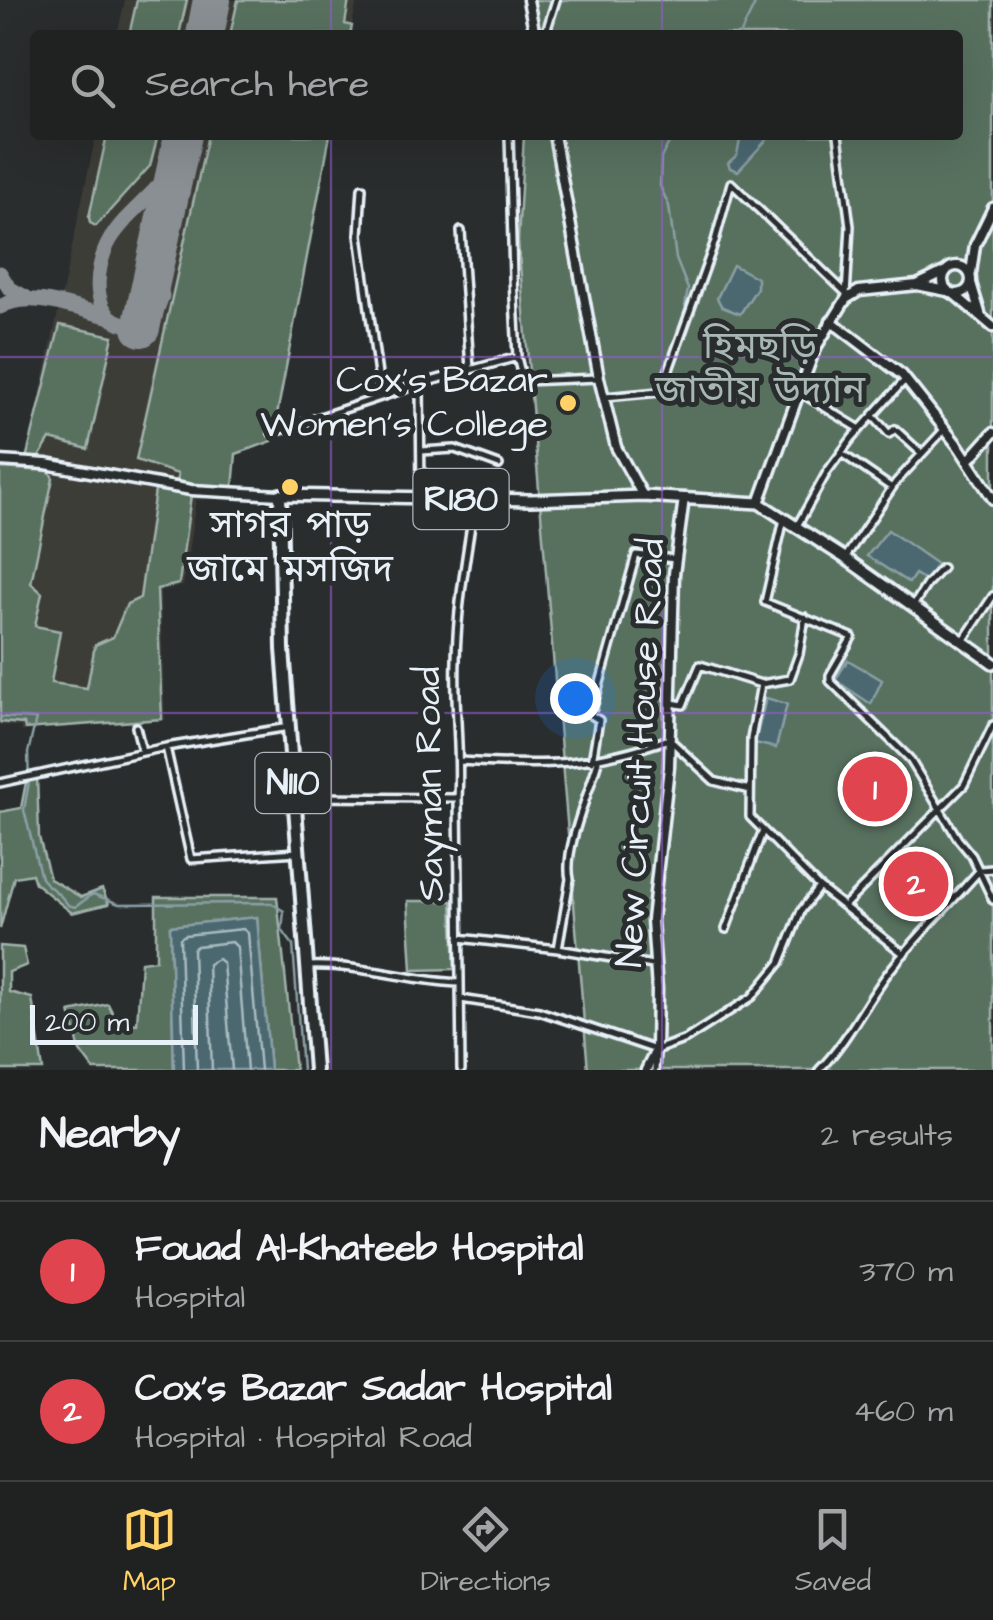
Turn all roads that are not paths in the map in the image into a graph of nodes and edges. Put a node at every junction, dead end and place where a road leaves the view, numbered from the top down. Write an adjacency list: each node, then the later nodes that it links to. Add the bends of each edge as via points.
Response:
1 (528, 0): 3 (street)
2 (556, 0): 4 (street)
3 (534, 30)
4 (547, 30)
5 (509, 140): 20 (street)
6 (555, 140): 22 (street)
7 (839, 140): 16 (street, via 850,226)
8 (362, 188): 27 (street, via 359,235)
9 (993, 208): 11 (street)
10 (461, 231): 21 (street)
11 (974, 245): 12 (street); 13 (street)
12 (948, 270): 13 (street, via 963,267); 14 (street); 15 (street, via 943,279)
13 (971, 280): 15 (street, via 966,290); 17 (street)
14 (917, 284): 15 (street); 16 (street)
15 (951, 292): 17 (street)
16 (846, 296): 18 (street); 26 (street, via 732,183 662,389)
17 (982, 317): 19 (street)
18 (831, 320): 23 (street); 25 (street)
19 (993, 328)
20 (517, 357): 21 (street); 22 (street, via 523,381)
21 (470, 369): 24 (street)
22 (600, 378): 26 (street)
23 (906, 380): 28 (street); 29 (street)
24 (420, 384): 27 (street); 33 (street)
25 (801, 393): 30 (street); 46 (street)
26 (605, 397): 41 (street, via 616,447)
27 (381, 398): 31 (street)
28 (873, 416): 30 (street); 35 (street)
29 (945, 429): 35 (street); 36 (street)
30 (860, 430): 34 (street)
31 (272, 433)
32 (993, 434): 36 (street)
33 (421, 451): 38 (street, via 455,449); 42 (street)
34 (842, 452): 39 (street); 48 (street)
35 (922, 454): 39 (street)
36 (968, 461): 45 (street)
37 (0, 462): 40 (street, via 192,490)
38 (499, 465)
39 (892, 488): 49 (street)
40 (280, 495): 42 (main road, R180); 61 (highway, N110)
41 (642, 496): 43 (main road, R180); 44 (main road, R180)
42 (422, 498): 44 (main road, R180)
43 (684, 498): 46 (main road, R180); 50 (street, New Circuit House Road)
44 (476, 499): 65 (street, Sayman Road, via 455,664)
45 (993, 499)
46 (759, 503): 47 (main road, R180)
47 (784, 517): 48 (main road, R180); 54 (street, via 764,598)
48 (797, 526): 49 (main road, R180)
49 (845, 558): 53 (main road, R180)
50 (676, 559): 58 (street, New Circuit House Road); 66 (street, via 636,555 591,715 600,720)
51 (942, 568): 53 (street)
52 (993, 596): 55 (street)
53 (913, 606): 55 (main road, R180)
54 (806, 616): 57 (street, via 790,678); 71 (street, via 852,637 830,681 910,758)
55 (963, 641): 56 (main road, R180)
56 (993, 663)
57 (761, 684): 58 (street, via 699,666 684,705); 68 (street)
58 (672, 703): 62 (street, New Circuit House Road)
59 (136, 726): 64 (street)
60 (993, 726): 71 (street, via 964,784)
61 (288, 727): 63 (street); 69 (highway, N110)
62 (669, 739): 66 (street); 68 (street, via 714,781); 83 (street, New Circuit House Road)
63 (166, 747): 64 (street); 73 (street, via 192,859)
64 (142, 751): 67 (street)
65 (460, 761): 66 (street); 70 (street, Sayman Road)
66 (595, 761): 81 (street, via 569,862)
67 (0, 783)
68 (750, 790): 72 (street, via 750,817)
69 (294, 797): 70 (street); 73 (highway, N110)
70 (458, 798): 80 (street, Sayman Road)
71 (941, 808): 75 (street); 78 (street)
72 (763, 830): 76 (street); 79 (street)
73 (298, 852): 84 (highway, N110)
74 (993, 869): 75 (street)
75 (980, 870): 77 (street); 82 (street)
76 (819, 887): 78 (street); 87 (street, via 801,911 780,963 752,996 686,1039)
77 (993, 900)
78 (846, 905): 82 (street)
79 (726, 929)
80 (459, 938): 81 (street); 85 (street, Sayman Road)
81 (558, 950): 83 (street)
82 (904, 954): 92 (street)
83 (653, 964): 87 (street, New Circuit House Road)
84 (307, 966): 85 (street); 88 (highway, N110)
85 (460, 983): 86 (street, Sayman Road)
86 (460, 999): 87 (street, via 539,1011); 89 (street, Sayman Road)
87 (656, 1050): 90 (street); 91 (street, New Circuit House Road)
88 (315, 1070)
89 (460, 1070)
90 (646, 1070)
91 (655, 1070)
92 (820, 1070)

